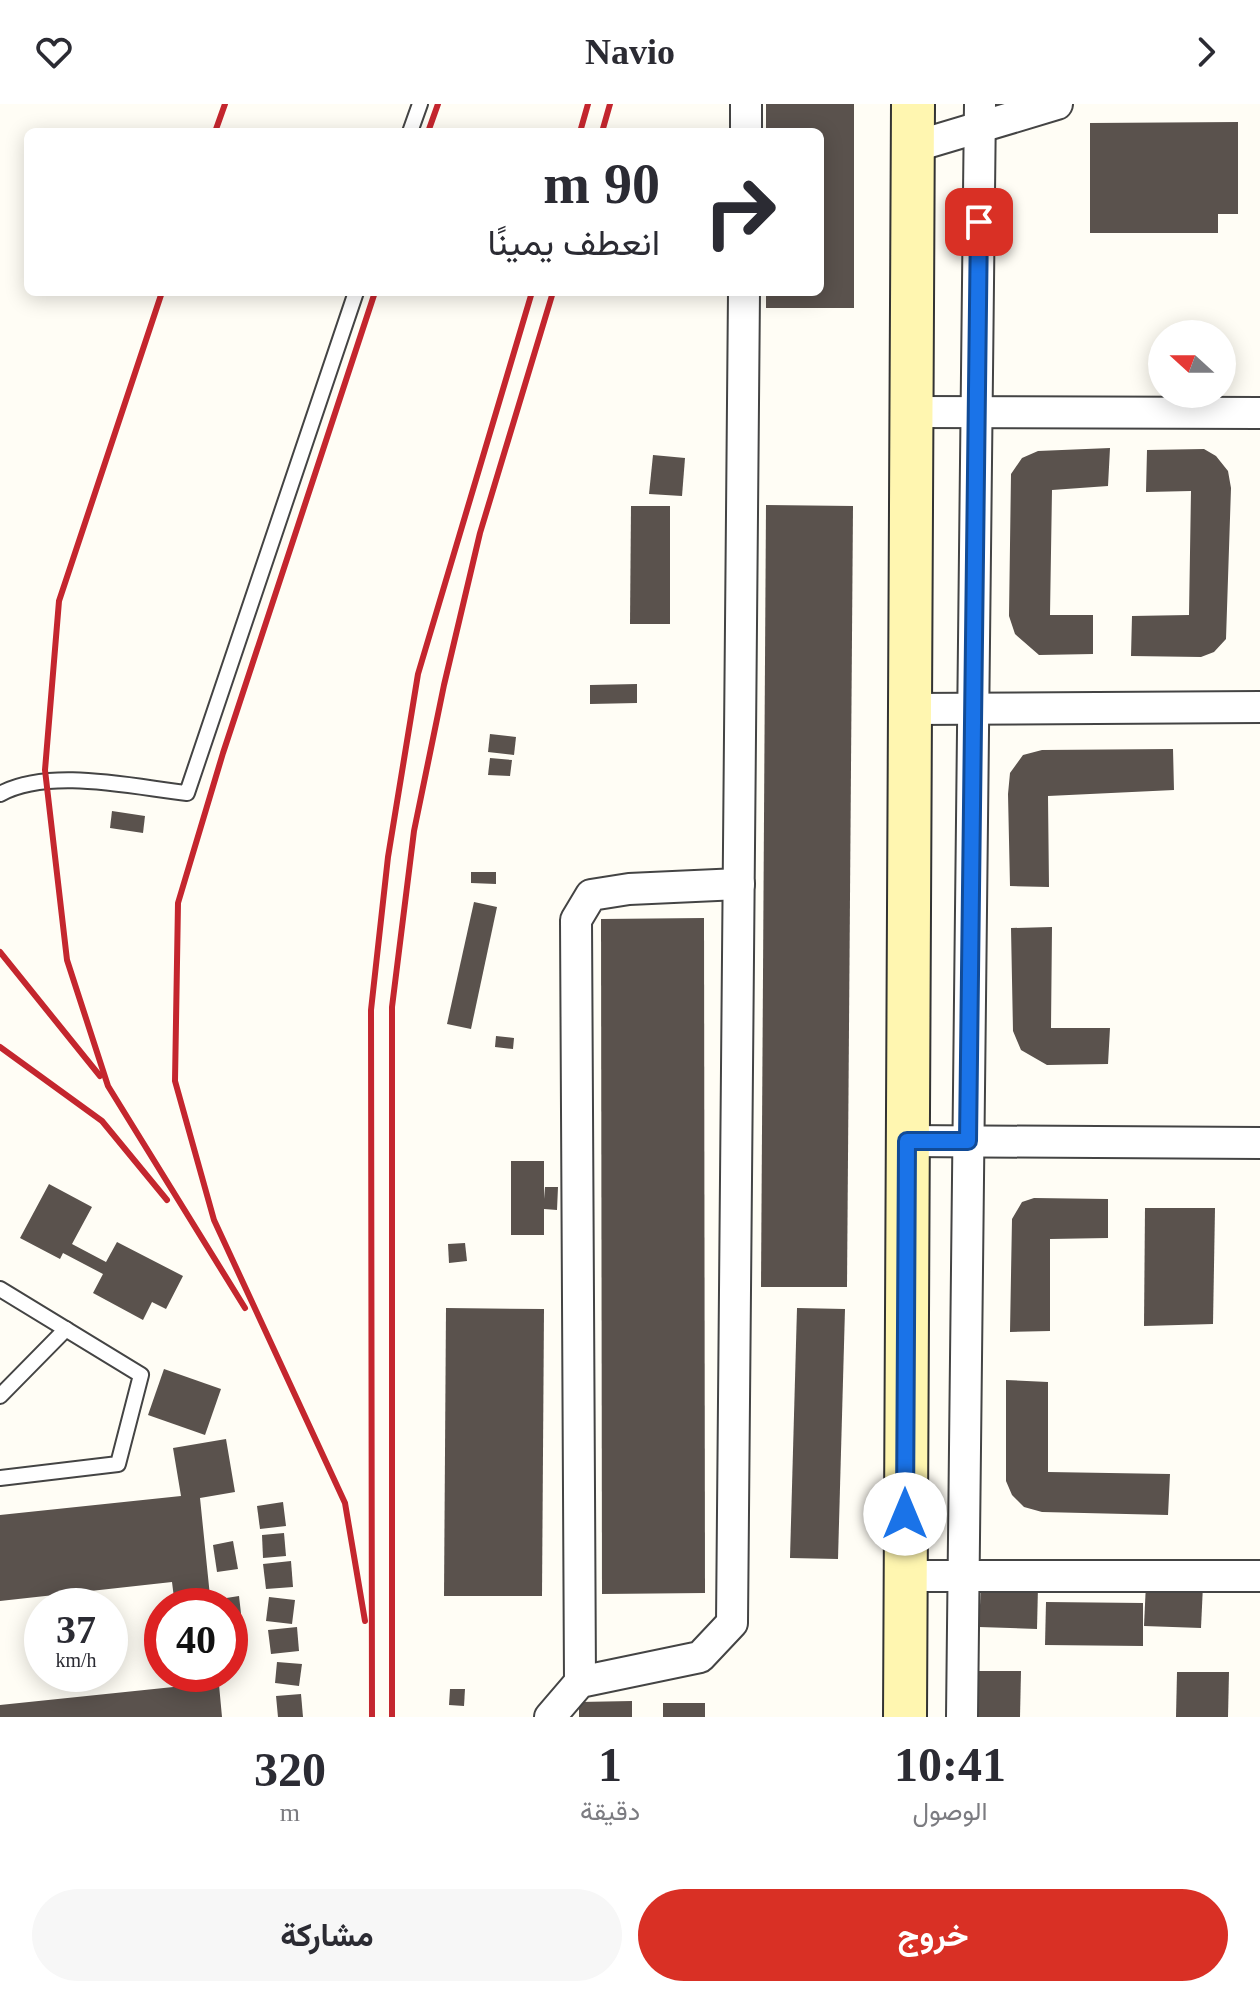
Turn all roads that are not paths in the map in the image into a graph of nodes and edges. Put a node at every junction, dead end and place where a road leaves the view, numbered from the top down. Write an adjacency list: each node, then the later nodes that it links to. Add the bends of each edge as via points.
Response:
1 (420, 104): 6 (lane)
2 (746, 104): 7 (street)
3 (913, 104): 8 (street)
4 (1057, 104): 5 (street)
5 (980, 116): 8 (street); 12 (street)
6 (411, 128)
7 (746, 128)
8 (913, 147): 11 (street)
9 (355, 296): 17 (lane, via 187,793 65,780)
10 (744, 296): 18 (street)
11 (914, 412): 12 (street); 15 (street)
12 (976, 413): 13 (street); 16 (street)
13 (1260, 413)
14 (1260, 707): 16 (street)
15 (911, 709): 16 (street); 19 (street)
16 (972, 709): 20 (street)
17 (0, 794)
18 (739, 884): 29 (street, via 732,1623 700,1657); 29 (street, via 591,895 576,920)
19 (907, 1141): 20 (street); 26 (street)
20 (968, 1141): 21 (street); 27 (street)
21 (1260, 1143)
22 (0, 1289): 23 (lane)
23 (66, 1329): 24 (lane); 25 (lane, via 141,1375 118,1464)
24 (0, 1396)
25 (0, 1478)
26 (905, 1576): 27 (street); 31 (street)
27 (964, 1576): 28 (street); 32 (street)
28 (1260, 1576)
29 (580, 1682): 30 (street)
30 (550, 1717)
31 (905, 1717)
32 (962, 1717)

